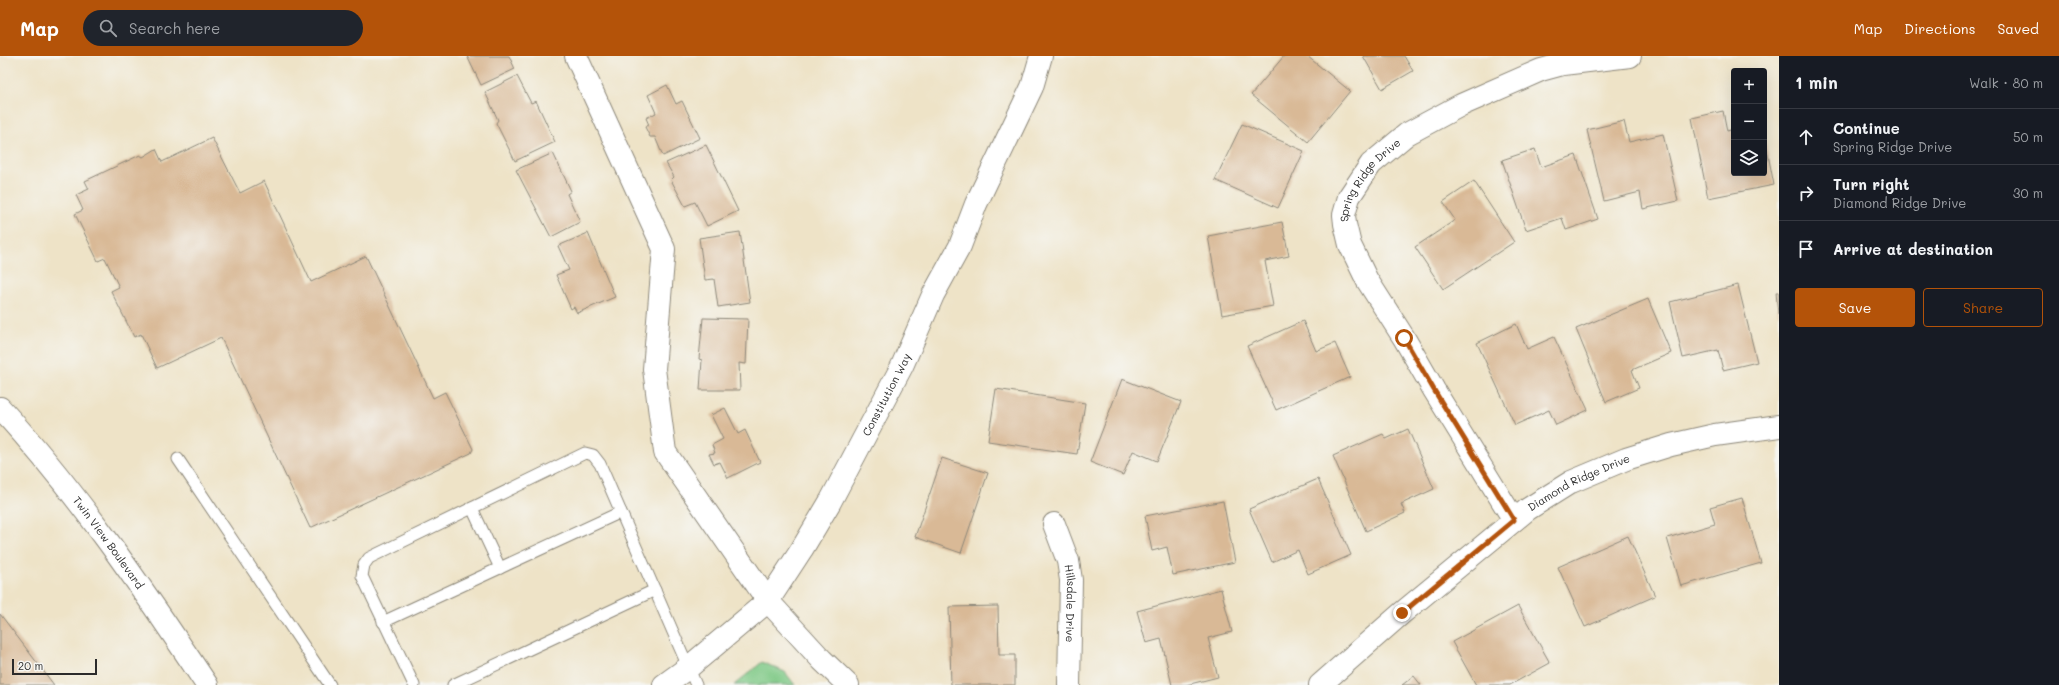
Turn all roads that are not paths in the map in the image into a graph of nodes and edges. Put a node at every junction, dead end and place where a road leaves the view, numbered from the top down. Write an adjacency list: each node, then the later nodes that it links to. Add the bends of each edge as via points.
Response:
1 (576, 56): 13 (street, via 664,249 654,370 665,452)
2 (1041, 56): 13 (street, Constitution Way, via 1032,87 902,366 826,509)
3 (1630, 56): 9 (street, Spring Ridge Drive, via 1563,64 1541,70 1462,105 1407,134 1371,164 1349,197 1344,215 1350,245 1367,280)
4 (0, 408): 16 (street, Twin View Boulevard, via 34,445 148,594)
5 (1779, 426): 9 (street, Diamond Ridge Drive, via 1708,437 1626,459 1571,482)
6 (178, 459): 17 (lane)
7 (472, 508): 8 (lane, via 585,453 593,455 600,464); 11 (lane); 14 (lane, via 369,558 362,576)
8 (621, 512): 11 (lane); 12 (lane)
9 (1514, 520): 23 (street, Diamond Ridge Drive)
10 (1054, 524): 22 (street, Hillsdale Drive, via 1068,562 1071,580)
11 (500, 568): 14 (lane)
12 (655, 590): 15 (lane); 19 (lane)
13 (768, 601): 15 (street, Constitution Way); 21 (street)
14 (383, 622): 18 (lane)
15 (693, 676): 20 (street, Constitution Way)
16 (208, 685)
17 (330, 685)
18 (414, 685)
19 (453, 685)
20 (664, 685)
21 (848, 685)
22 (1069, 685)
23 (1320, 685)

